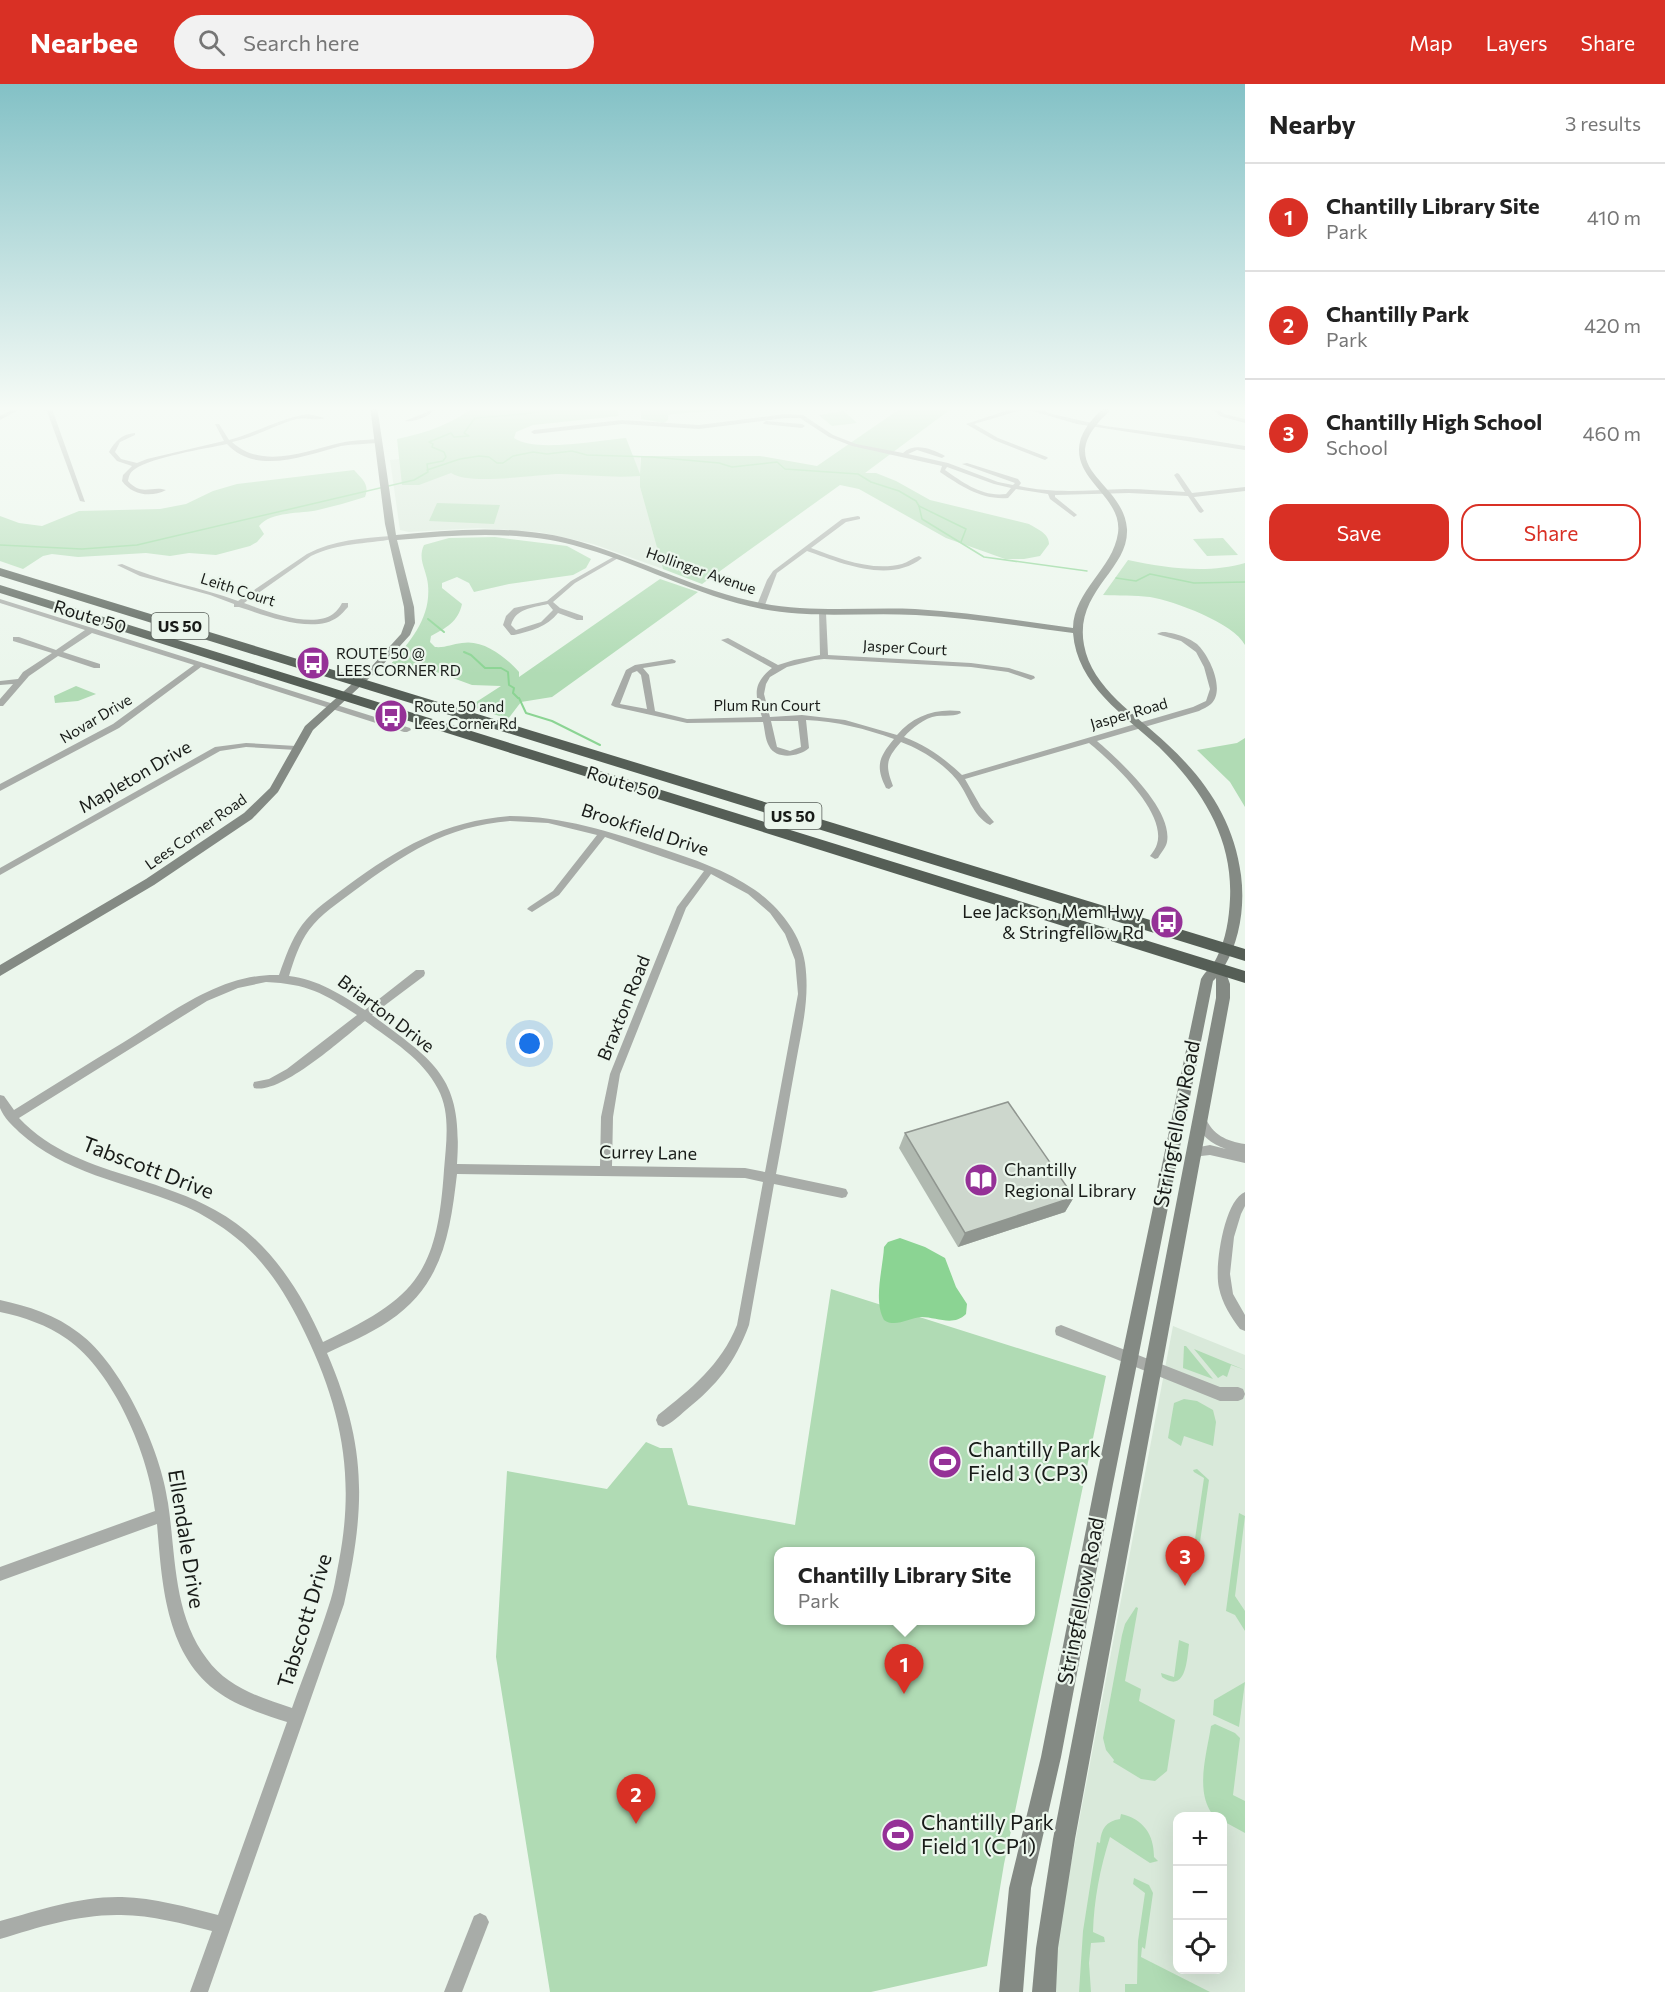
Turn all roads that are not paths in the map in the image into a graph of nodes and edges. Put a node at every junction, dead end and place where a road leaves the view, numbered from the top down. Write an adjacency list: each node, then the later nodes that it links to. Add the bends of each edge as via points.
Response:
1 (81, 495): 8 (street)
2 (385, 495): 12 (main road, Lees Corner Road)
3 (986, 495): 4 (street)
4 (1009, 495)
5 (1052, 495): 10 (street)
6 (1106, 495): 31 (main road, Stringfellow Road, via 1122,519 1122,538 1112,562 1083,600)
7 (1189, 495): 9 (street)
8 (83, 501)
9 (1201, 511)
10 (1074, 515)
11 (858, 518): 13 (street, via 844,520)
12 (392, 538): 14 (main road, Hollinger Avenue, via 461,532 516,533 568,541); 23 (street, via 321,549); 44 (main road, Lees Corner Road, via 407,594 410,623 405,635)
13 (806, 549): 15 (street, via 875,567 906,565); 25 (street, via 771,576)
14 (617, 557): 21 (street, via 573,582); 25 (main road, Hollinger Avenue, via 721,596)
15 (919, 558)
16 (120, 565): 23 (street, Leith Court)
17 (0, 572): 44 (highway, Route 50 / US 50)
18 (0, 589): 19 (highway, Route 50 / US 50)
19 (24, 597): 22 (street); 46 (highway, Route 50 / US 50)
20 (0, 601): 22 (street)
21 (549, 602): 26 (street); 26 (street, via 517,610 507,625 514,633 528,630 541,626)
22 (12, 605): 27 (street); 30 (street)
23 (237, 605): 24 (street, Leith Court, via 304,621 330,618)
24 (345, 605)
25 (760, 605): 28 (main road, Hollinger Avenue)
26 (557, 610): 29 (street)
27 (0, 612)
28 (822, 613): 31 (main road, Hollinger Avenue, via 933,614); 36 (street)
29 (580, 618)
30 (91, 630): 35 (street); 38 (street)
31 (1077, 631): 52 (main road, Stringfellow Road, via 1082,655 1095,679 1111,700)
32 (1161, 634): 52 (street, Jasper Road, via 1183,638 1200,649 1214,694 1202,706)
33 (16, 639): 35 (street)
34 (725, 640): 41 (street)
35 (57, 652): 39 (street); 43 (street)
36 (824, 657): 41 (street, Jasper Court); 42 (street, Jasper Court, via 971,665 1009,670)
37 (672, 661): 40 (street)
38 (200, 664): 46 (street); 59 (street, Novar Drive, via 116,726)
39 (97, 666)
40 (638, 667): 48 (street, via 645,675); 48 (street, Plum Run Court, via 629,672 615,705)
41 (777, 668): 50 (street, via 762,684 760,693)
42 (1031, 678)
43 (19, 681): 45 (street); 47 (street)
44 (359, 682): 46 (main road, Lees Corner Road); 66 (highway, Route 50 / US 50)
45 (0, 683)
46 (338, 701): 53 (street); 56 (main road, Lees Corner Road, via 309,728); 68 (highway, Route 50 / US 50)
47 (0, 704)
48 (651, 712): 50 (street, Plum Run Court, via 687,721)
49 (957, 713): 54 (street, via 925,716)
50 (766, 717): 51 (street, Plum Run Court); 51 (street, via 771,742 782,753 797,753 805,748)
51 (802, 717): 54 (street, Plum Run Court, via 845,723)
52 (1140, 725): 55 (street, Jasper Road); 66 (main road, Stringfellow Road, via 1193,772 1215,802 1231,835 1238,865 1238,890)
53 (407, 730)
54 (899, 738): 57 (street, Plum Run Court, via 934,755); 58 (street, via 884,762)
55 (1090, 739): 57 (street, Jasper Road); 62 (street, via 1132,778 1150,804 1164,837)
56 (296, 748): 64 (street, Mapleton Drive, via 246,744 218,749); 69 (main road, Lees Corner Road, via 274,790 248,816 150,882)
57 (960, 778): 60 (street, Plum Run Court)
58 (889, 786)
59 (0, 788)
60 (990, 822)
61 (603, 833): 63 (street, Brookfield Drive); 65 (street, via 556,893); 72 (street, Brookfield Drive, via 564,822 514,818 471,823 422,840 393,857 314,918 295,946)
62 (1155, 856)
63 (710, 869): 82 (street, Braxton Road, via 682,907 615,1074 607,1117); 83 (street, Brookfield Drive, via 741,884 774,912 795,943 802,968 803,994)
64 (0, 872)
65 (532, 909)
66 (1227, 948): 67 (highway, Route 50 / US 50); 68 (main road, Stringfellow Road)
67 (1245, 955)
68 (1219, 969): 71 (highway, Route 50 / US 50); 76 (main road, Stringfellow Road, via 1224,984); 90 (main road, Stringfellow Road, via 1207,979)
69 (0, 971)
70 (420, 973): 73 (street)
71 (1245, 977)
72 (283, 979): 73 (street, Briarton Drive, via 325,988); 77 (street, Briarton Drive, via 246,981 210,994)
73 (364, 1015): 74 (street, via 291,1072); 81 (street, Briarton Drive, via 426,1063 440,1082 453,1126)
74 (258, 1085)
75 (0, 1099): 77 (street, Tabscott Drive)
76 (1201, 1113): 78 (street, via 1202,1124 1210,1135); 80 (main road, Stringfellow Road)
77 (11, 1117): 89 (street, Tabscott Drive, via 61,1157 187,1201 225,1222 283,1277)
78 (1245, 1149)
79 (1245, 1158): 80 (street, via 1206,1150 1198,1151)
80 (1192, 1160): 91 (main road, Stringfellow Road)
81 (450, 1169): 82 (street, Currey Lane); 89 (street, Briarton Drive, via 441,1239 418,1287 391,1313)
82 (606, 1171): 83 (street, Currey Lane, via 716,1172)
83 (770, 1177): 84 (street, Currey Lane); 93 (street, Brookfield Drive, via 737,1343 717,1375)
84 (843, 1193)
85 (1245, 1197): 87 (street, via 1238,1203 1228,1234 1224,1284)
86 (0, 1306): 94 (street, Ellendale Drive, via 41,1318 62,1329 81,1342 102,1366 144,1441)
87 (1245, 1324)
88 (1061, 1331): 90 (street)
89 (320, 1350): 96 (street, Tabscott Drive, via 344,1417 352,1461 353,1504 337,1604)
90 (1130, 1359): 91 (street); 102 (main road, Stringfellow Road, via 1052,1757 1020,1888)
91 (1153, 1368): 92 (street, via 1220,1394); 103 (main road, Stringfellow Road, via 1064,1839)
92 (1238, 1394)
93 (663, 1420)
94 (163, 1515): 95 (street); 96 (street, Ellendale Drive, via 173,1604 188,1645 202,1666 234,1693)
95 (0, 1574)
96 (297, 1717): 98 (street, Tabscott Drive)
97 (480, 1922): 101 (street)
98 (223, 1925): 99 (street, via 154,1909 120,1906); 100 (street, Tabscott Drive)
99 (0, 1930)
100 (199, 1992)
101 (453, 1992)
102 (1011, 1992)
103 (1044, 1992)

